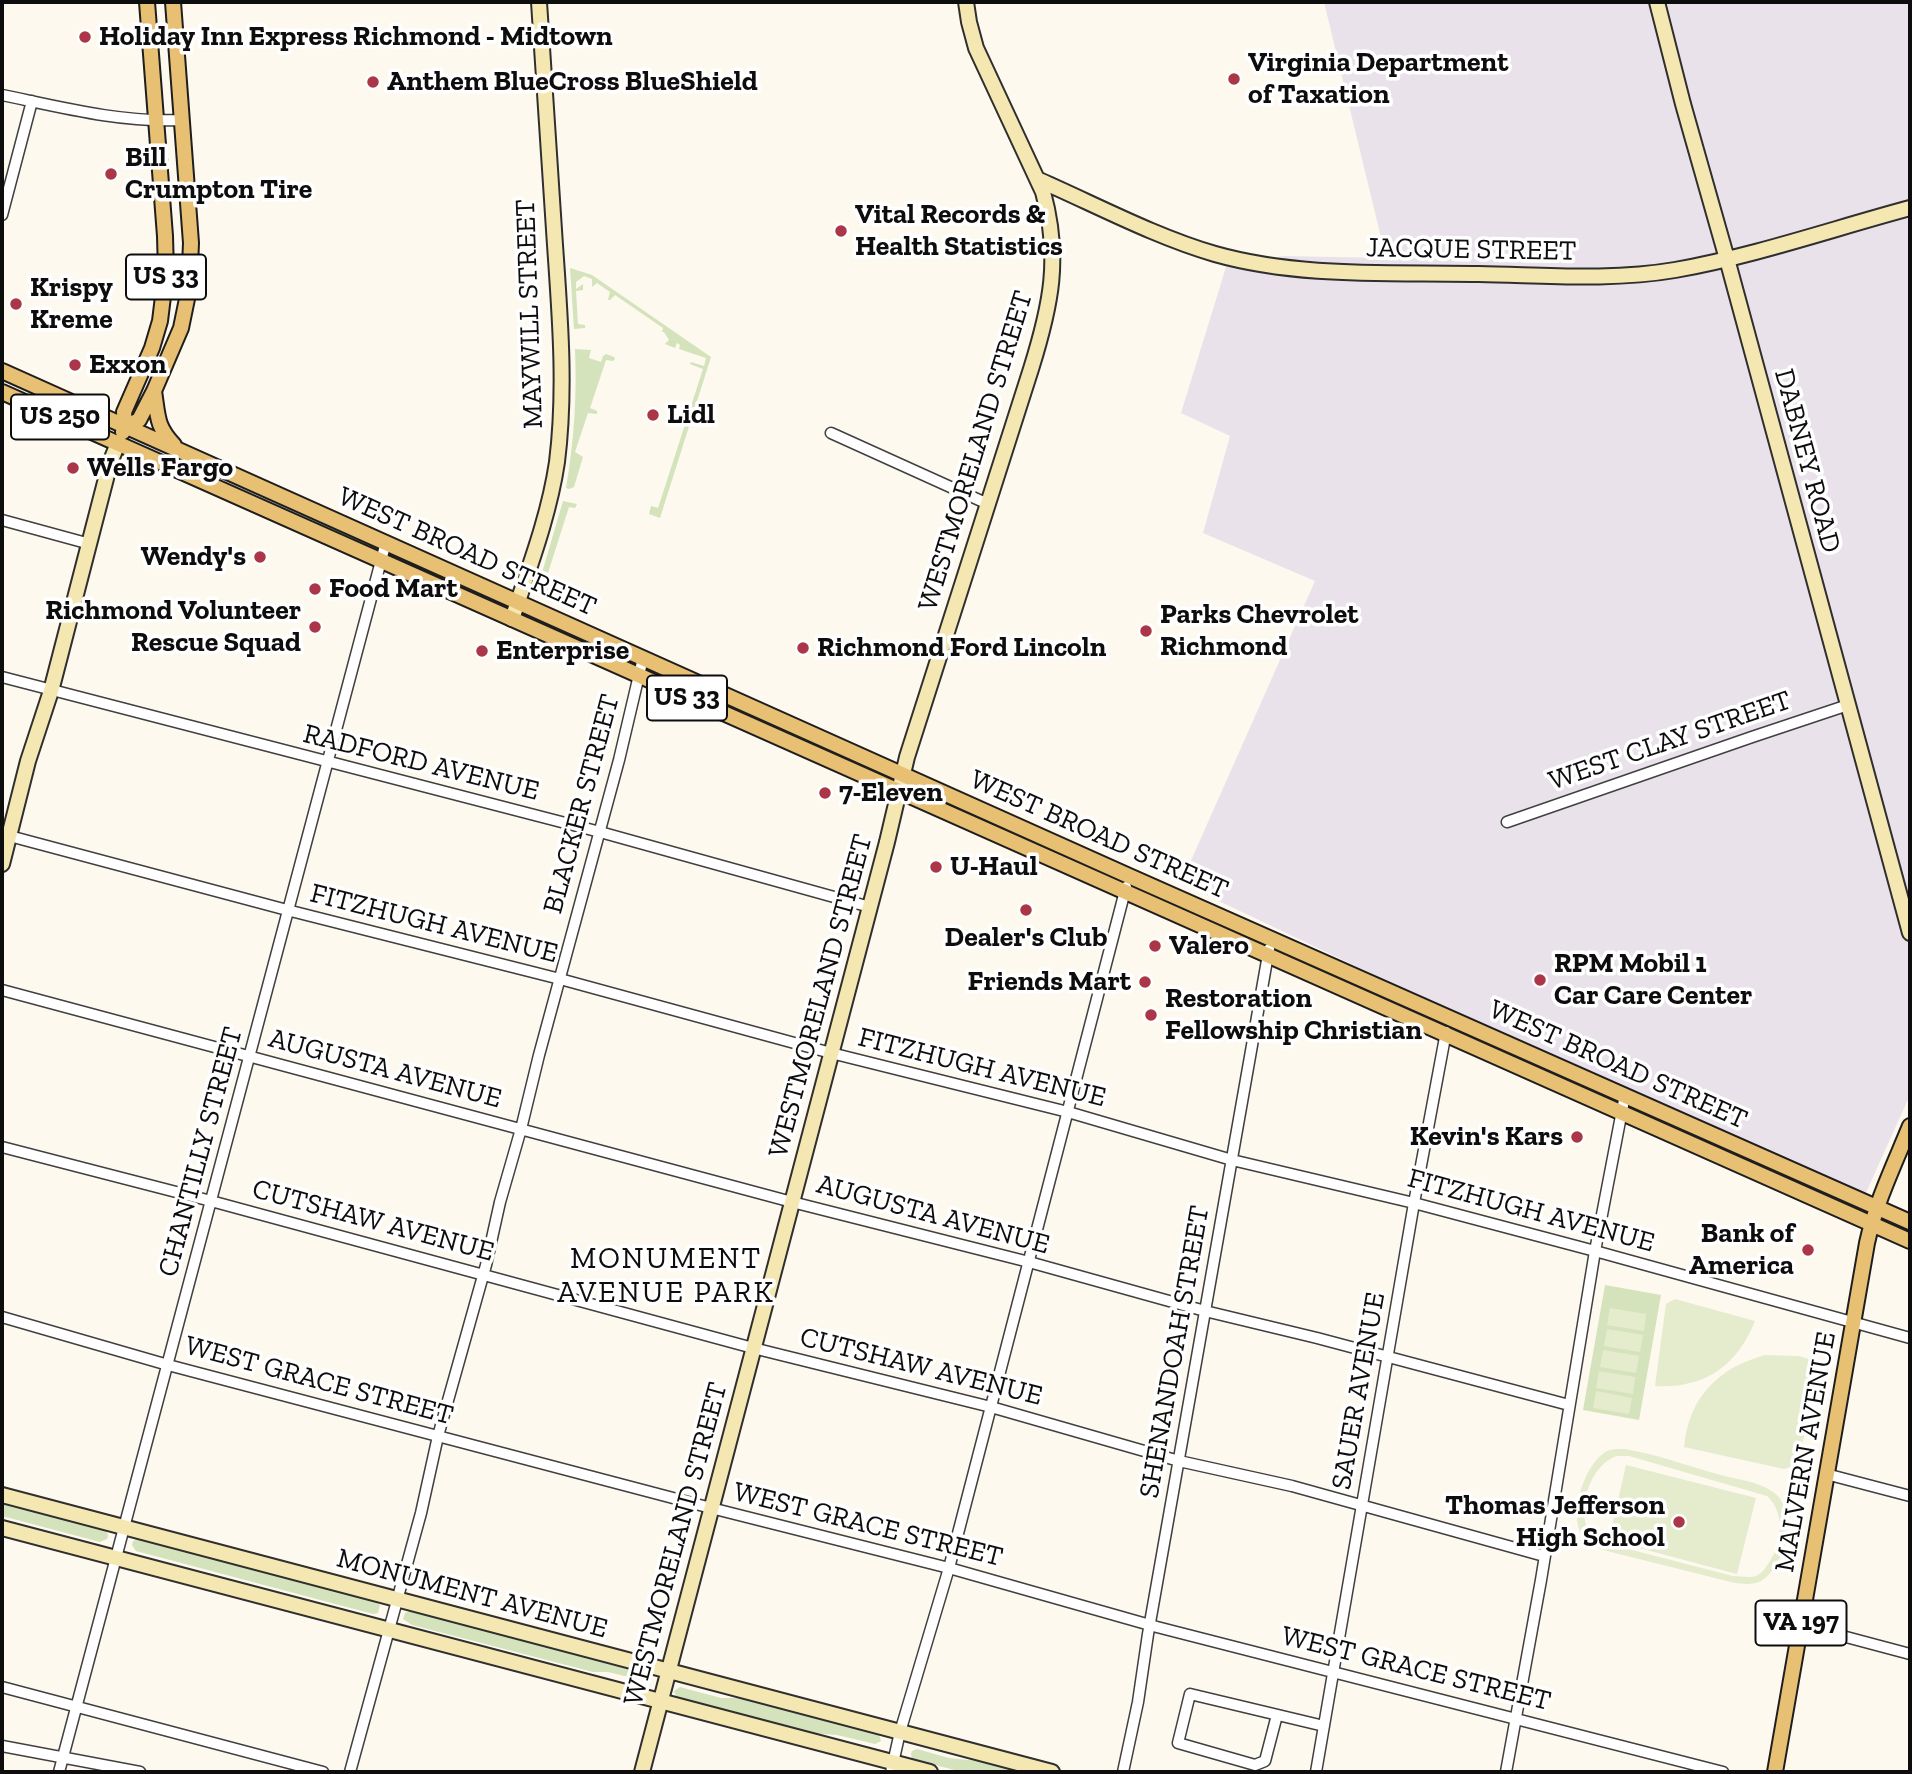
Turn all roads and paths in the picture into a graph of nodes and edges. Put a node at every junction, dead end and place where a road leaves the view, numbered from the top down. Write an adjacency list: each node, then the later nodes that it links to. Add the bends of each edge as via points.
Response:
1 (147, 2): 9 (main road, US 33)
2 (173, 2): 8 (main road, US 33)
3 (539, 2): 26 (street, MAYWILL STREET, via 562,407 550,499)
4 (966, 2): 10 (street, WESTMORELAND STREET, via 976,48)
5 (1657, 2): 13 (street, DABNEY ROAD)
6 (2, 95): 7 (street)
7 (32, 101): 9 (street); 12 (street)
8 (181, 120): 9 (street); 15 (main road, US 33, via 191,243 188,302)
9 (156, 121): 17 (main road, US 33, via 165,292 157,334 124,412)
10 (1039, 180): 13 (street, JACQUE STREET, via 1192,247 1303,270 1611,276); 21 (street, WESTMORELAND STREET, via 1052,241 1049,306)
11 (1910, 208): 13 (street, JACQUE STREET)
12 (2, 215)
13 (1727, 259): 32 (street, DABNEY ROAD)
14 (2, 371): 17 (main road, WEST BROAD STREET / US 250)
15 (154, 391): 17 (main road, via 139,420); 20 (main road, US 33, via 163,434)
16 (2, 392): 19 (main road, WEST BROAD STREET / US 250)
17 (125, 427): 19 (main road, US 33); 20 (main road, WEST BROAD STREET / US 250)
18 (831, 433): 21 (street)
19 (118, 443): 24 (street); 25 (main road, WEST BROAD STREET / US 33)
20 (180, 451): 23 (main road, WEST BROAD STREET / US 33)
21 (988, 504): 34 (street, WESTMORELAND STREET)
22 (2, 520): 24 (street)
23 (386, 542): 25 (street, CHANTILLY STREET); 26 (main road, WEST BROAD STREET / US 33)
24 (90, 544): 31 (street)
25 (380, 560): 27 (main road, WEST BROAD STREET / US 33); 33 (street, CHANTILLY STREET)
26 (518, 602): 27 (street, MAYWILL STREET); 28 (main road, WEST BROAD STREET / US 33)
27 (512, 619): 29 (main road, WEST BROAD STREET / US 33)
28 (643, 658): 29 (street, BLACKER STREET); 34 (main road, WEST BROAD STREET / US 33)
29 (639, 676): 35 (main road, WEST BROAD STREET / US 33); 37 (street, BLACKER STREET)
30 (2, 677): 31 (street, RADFORD AVENUE)
31 (51, 691): 33 (street, RADFORD AVENUE); 38 (street)
32 (1848, 705): 36 (street, WEST CLAY STREET); 44 (street, DABNEY ROAD)
33 (327, 763): 37 (street, RADFORD AVENUE); 43 (street, CHANTILLY STREET)
34 (903, 775): 35 (street, WESTMORELAND STREET); 40 (main road, WEST BROAD STREET / US 33)
35 (899, 792): 41 (main road, WEST BROAD STREET / US 33); 42 (street, WESTMORELAND STREET)
36 (1507, 822)
37 (600, 832): 42 (street, RADFORD AVENUE); 47 (street, BLACKER STREET)
38 (5, 835): 39 (street); 43 (street, FITZHUGH AVENUE)
39 (2, 864)
40 (1129, 876): 41 (street); 45 (main road, WEST BROAD STREET / US 33)
41 (1125, 892): 46 (main road, WEST BROAD STREET / US 33); 54 (street)
42 (870, 907): 51 (street, WESTMORELAND STREET)
43 (287, 910): 47 (street, FITZHUGH AVENUE); 52 (street, CHANTILLY STREET)
44 (1910, 933)
45 (1271, 938): 46 (street, SHENANDOAH STREET); 49 (main road, WEST BROAD STREET / US 33)
46 (1268, 956): 50 (main road, WEST BROAD STREET / US 33); 59 (street, SHENANDOAH STREET)
47 (560, 979): 51 (street, FITZHUGH AVENUE); 57 (street, BLACKER STREET)
48 (2, 990): 52 (street, AUGUSTA AVENUE)
49 (1449, 1017): 50 (street, SAUER AVENUE); 53 (main road, WEST BROAD STREET / US 33)
50 (1446, 1035): 55 (main road, WEST BROAD STREET / US 33); 62 (street, SAUER AVENUE)
51 (831, 1053): 54 (street, FITZHUGH AVENUE); 61 (street, WESTMORELAND STREET)
52 (250, 1057): 57 (street, AUGUSTA AVENUE); 60 (street, CHANTILLY STREET)
53 (1625, 1095): 55 (street); 63 (main road, WEST BROAD STREET / US 33)
54 (1068, 1112): 59 (street, FITZHUGH AVENUE); 68 (street)
55 (1622, 1112): 65 (main road, WEST BROAD STREET / US 33); 67 (street)
56 (1910, 1126): 63 (main road, VA 197)
57 (522, 1129): 61 (street, AUGUSTA AVENUE); 69 (street, BLACKER STREET)
58 (2, 1147): 60 (street, CUTSHAW AVENUE)
59 (1232, 1160): 62 (street, FITZHUGH AVENUE); 70 (street, SHENANDOAH STREET)
60 (211, 1201): 69 (street, CUTSHAW AVENUE); 76 (street, CHANTILLY STREET)
61 (792, 1202): 68 (street, AUGUSTA AVENUE); 74 (street, WESTMORELAND STREET)
62 (1414, 1203): 67 (street, FITZHUGH AVENUE); 75 (street, SAUER AVENUE)
63 (1876, 1207): 64 (main road, WEST BROAD STREET / US 33); 65 (main road, VA 197)
64 (1910, 1222)
65 (1871, 1223): 66 (main road, WEST BROAD STREET / US 33); 72 (main road, MALVERN AVENUE / VA 197)
66 (1910, 1241)
67 (1595, 1251): 72 (street, FITZHUGH AVENUE); 77 (street)
68 (1029, 1262): 70 (street, AUGUSTA AVENUE); 78 (street)
69 (484, 1274): 74 (street, CUTSHAW AVENUE); 79 (street, BLACKER STREET)
70 (1205, 1311): 75 (street, AUGUSTA AVENUE); 80 (street, SHENANDOAH STREET)
71 (2, 1317): 76 (street, WEST GRACE STREET)
72 (1853, 1323): 73 (street, FITZHUGH AVENUE); 81 (main road, MALVERN AVENUE / VA 197)
73 (1910, 1338)
74 (753, 1348): 78 (street, CUTSHAW AVENUE); 85 (street, WESTMORELAND STREET)
75 (1388, 1357): 77 (street, AUGUSTA AVENUE); 84 (street, SAUER AVENUE)
76 (168, 1365): 79 (street, WEST GRACE STREET); 86 (street, CHANTILLY STREET)
77 (1569, 1405): 88 (street)
78 (991, 1407): 80 (street, CUTSHAW AVENUE); 90 (street)
79 (438, 1436): 85 (street, WEST GRACE STREET); 91 (street, BLACKER STREET)
80 (1179, 1461): 84 (street, CUTSHAW AVENUE); 92 (street, SHENANDOAH STREET)
81 (1826, 1474): 83 (street); 93 (main road, MALVERN AVENUE / VA 197)
82 (2, 1495): 86 (street, MONUMENT AVENUE)
83 (1910, 1496)
84 (1363, 1505): 88 (street, CUTSHAW AVENUE); 97 (street, SAUER AVENUE)
85 (711, 1508): 90 (street, WEST GRACE STREET); 96 (street, WESTMORELAND STREET)
86 (124, 1527): 89 (street, CHANTILLY STREET); 91 (street, MONUMENT AVENUE)
87 (2, 1528): 89 (street, MONUMENT AVENUE)
88 (1544, 1556): 102 (street)
89 (116, 1558): 94 (street, MONUMENT AVENUE); 100 (street, CHANTILLY STREET)
90 (949, 1568): 92 (street, WEST GRACE STREET); 104 (street)
91 (397, 1600): 94 (street, BLACKER STREET); 96 (street, MONUMENT AVENUE)
92 (1150, 1625): 97 (street, WEST GRACE STREET); 115 (street, SHENANDOAH STREET)
93 (1801, 1625): 95 (street); 119 (main road, MALVERN AVENUE / VA 197)
94 (389, 1629): 99 (street, MONUMENT AVENUE); 111 (street, BLACKER STREET)
95 (1910, 1654)
96 (667, 1671): 99 (street, WESTMORELAND STREET); 104 (street, MONUMENT AVENUE)
97 (1334, 1672): 102 (street, WEST GRACE STREET); 103 (street, SAUER AVENUE)
98 (2, 1687): 100 (street)
99 (660, 1701): 107 (street, MONUMENT AVENUE); 112 (street, WESTMORELAND STREET)
100 (76, 1707): 106 (street, CHANTILLY STREET); 110 (street)
101 (1277, 1715): 101 (street, via 1190,1694 1178,1744 1261,1764); 103 (street)
102 (1516, 1719): 117 (street); 118 (street, WEST GRACE STREET)
103 (1324, 1726): 116 (street, SAUER AVENUE)
104 (900, 1732): 107 (street); 114 (street, MONUMENT AVENUE)
105 (2, 1746): 106 (street)
106 (61, 1758): 108 (street, CHANTILLY STREET); 109 (street)
107 (892, 1767): 113 (street, MONUMENT AVENUE)
108 (59, 1772)
109 (140, 1772)
110 (323, 1772)
111 (350, 1772)
112 (642, 1772)
113 (930, 1772)
114 (1052, 1772)
115 (1123, 1772)
116 (1316, 1772)
117 (1506, 1772)
118 (1723, 1772)
119 (1775, 1772)

